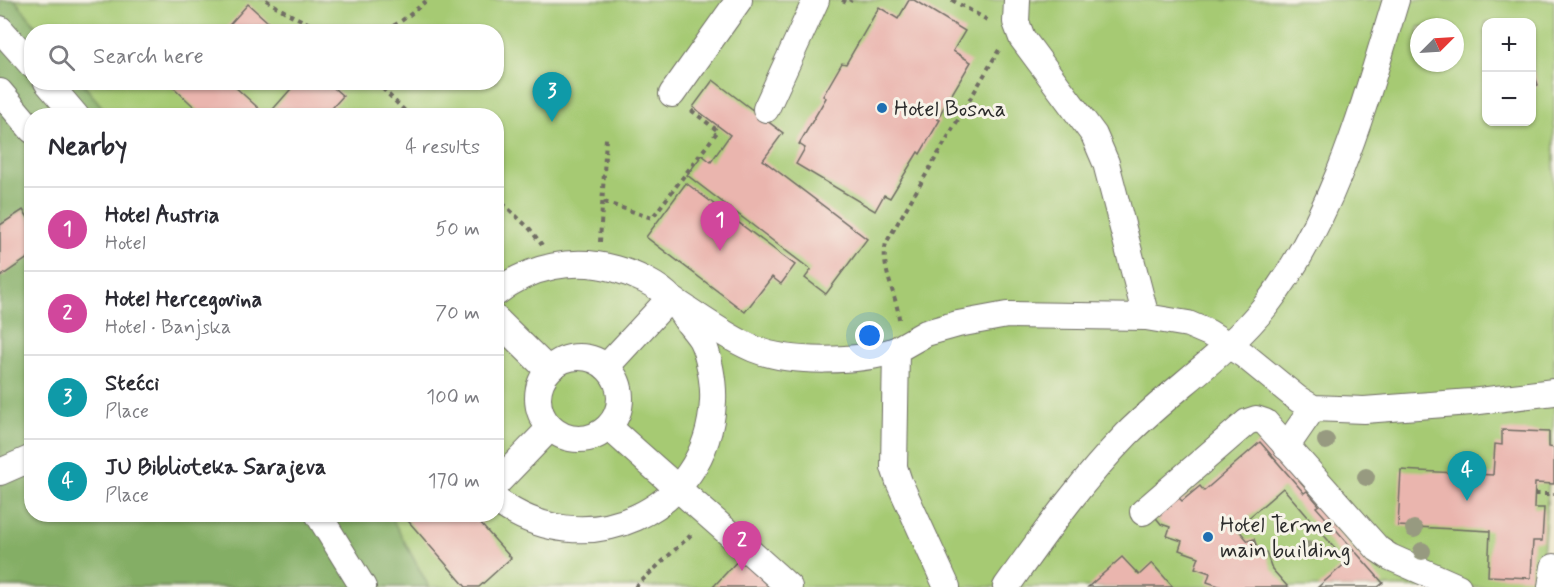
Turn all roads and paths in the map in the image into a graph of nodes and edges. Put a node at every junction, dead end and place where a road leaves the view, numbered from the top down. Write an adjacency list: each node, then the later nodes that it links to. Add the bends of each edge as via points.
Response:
1 (266, 0): 10 (path)
2 (427, 0): 11 (path)
3 (739, 0): 17 (street)
4 (816, 0): 20 (street)
5 (842, 0): 6 (path)
6 (851, 0)
7 (952, 0): 9 (path)
8 (1396, 0): 31 (street, via 1349,149 1312,232 1266,305)
9 (1014, 18): 29 (street, via 1033,55 1101,148); 32 (path, via 886,243 884,258 900,325)
10 (310, 24)
11 (395, 24)
12 (0, 29): 13 (street)
13 (24, 56)
14 (54, 90): 18 (street)
15 (384, 90): 19 (path)
16 (0, 92): 21 (street)
17 (672, 94): 23 (path, via 718,131 651,218)
18 (69, 108)
19 (402, 108)
20 (766, 110)
21 (24, 120)
22 (606, 138): 23 (path)
23 (604, 202): 25 (path)
24 (504, 205): 26 (path, via 540,239)
25 (598, 264): 26 (street); 28 (street, via 634,274)
26 (551, 265): 27 (street)
27 (504, 286)
28 (670, 298): 32 (street, via 732,338 776,355 861,358); 33 (street); 43 (street, via 702,341 714,386 712,417 701,453)
29 (1146, 317): 31 (street, via 1188,324); 32 (street, via 1006,315 926,333)
30 (504, 327): 34 (street)
31 (1228, 345): 36 (street); 55 (street, via 1127,434 1074,494)
32 (896, 350): 54 (street, via 894,467)
33 (606, 367): 34 (street, via 589,358 570,357); 37 (street, via 614,377 620,403)
34 (548, 370): 38 (street, via 541,380 538,399)
35 (1554, 392): 36 (street, via 1364,410)
36 (1313, 408): 39 (street)
37 (609, 427): 38 (street, via 598,435 579,439); 43 (street)
38 (549, 428): 42 (street)
39 (1286, 447): 47 (street, via 1265,422 1247,422); 56 (street, via 1378,549)
40 (24, 462): 41 (street)
41 (0, 472)
42 (504, 476)
43 (677, 489): 46 (street, via 651,510 619,525 581,531 534,522); 48 (street)
44 (1535, 494): 45 (path)
45 (1554, 494)
46 (504, 506)
47 (1143, 512)
48 (711, 516): 52 (path); 53 (street)
49 (323, 522): 51 (street)
50 (1554, 567): 57 (street)
51 (363, 587)
52 (635, 587)
53 (789, 587)
54 (947, 587)
55 (1006, 587)
56 (1458, 587)
57 (1551, 587)

